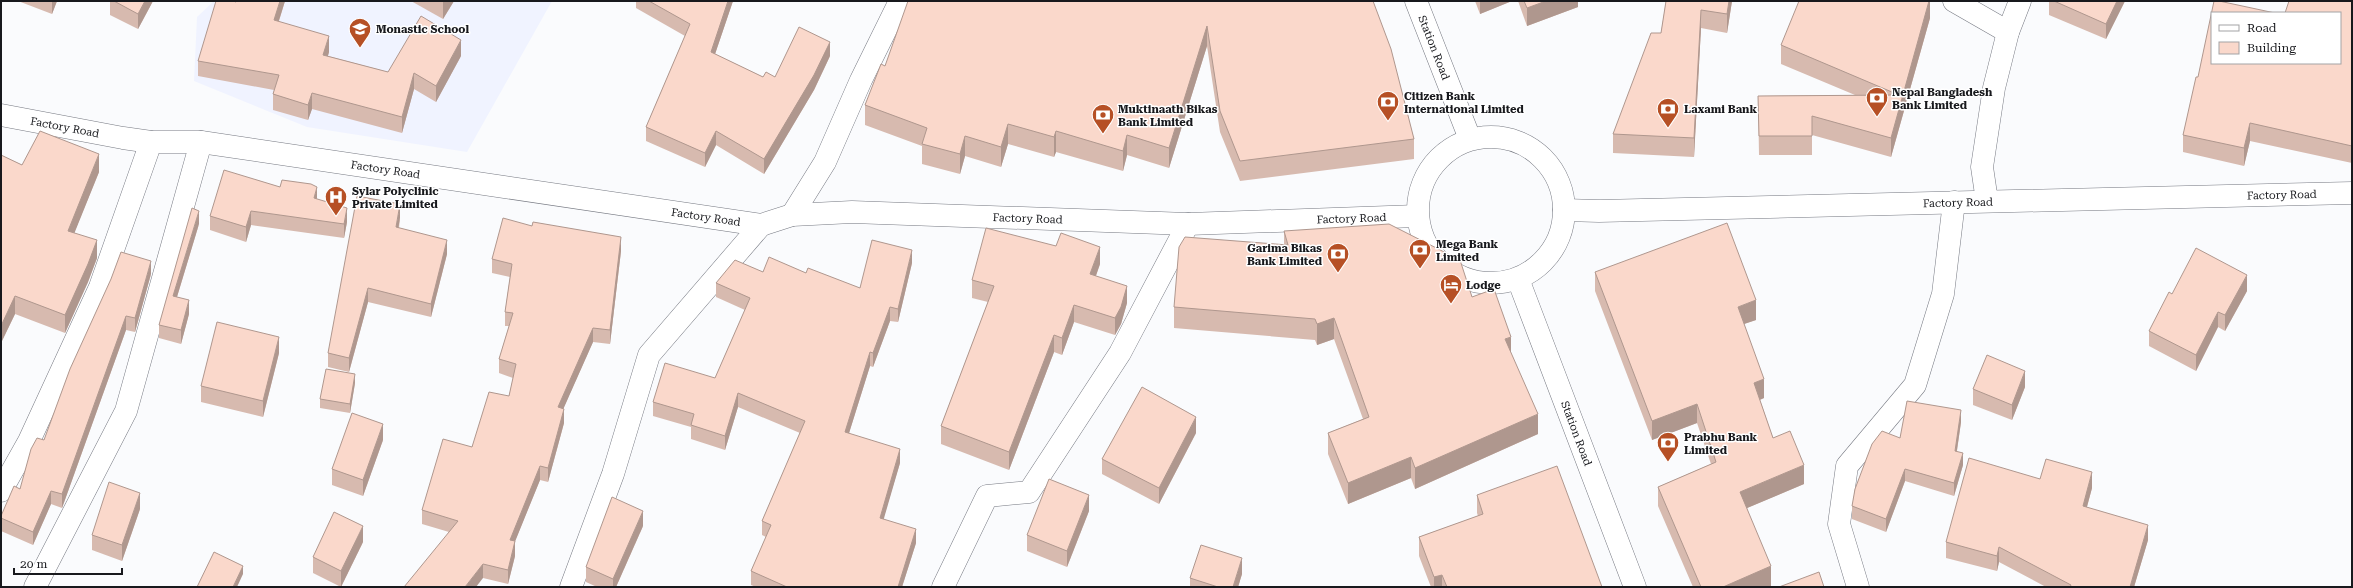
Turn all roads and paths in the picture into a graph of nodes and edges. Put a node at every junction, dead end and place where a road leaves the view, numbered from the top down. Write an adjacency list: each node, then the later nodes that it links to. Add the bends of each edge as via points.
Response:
1 (900, 1): 14 (street, via 825,162)
2 (1416, 1): 7 (street, Station Road)
3 (1954, 1): 5 (street)
4 (2020, 1): 5 (street)
5 (2008, 32): 11 (street, via 1994,88 1982,167)
6 (1, 115): 8 (street, Factory Road)
7 (1470, 139): 13 (street, via 1494,136 1519,141 1540,154 1556,174 1564,198); 15 (street, via 1447,150 1430,168 1420,191)
8 (151, 142): 9 (street, Factory Road); 19 (street, via 100,287 29,442)
9 (201, 142): 17 (street, Factory Road); 20 (street, via 126,411)
10 (2352, 193): 11 (street, Factory Road)
11 (1987, 201): 12 (street, Factory Road)
12 (1954, 202): 13 (street, Factory Road); 24 (street, via 1944,294 1915,385 1847,466 1839,524)
13 (1564, 210): 18 (street, via 1564,223 1555,246 1539,266)
14 (792, 215): 16 (street, Factory Road, via 852,212); 17 (street, Factory Road)
15 (1417, 216): 16 (street, Factory Road); 18 (street, via 1423,239 1435,258 1452,273 1473,282 1496,284)
16 (1188, 224): 22 (street, via 1120,353 1029,492 987,496)
17 (761, 225): 21 (street, via 649,355 613,474)
18 (1518, 279): 23 (street, Station Road)
19 (1, 491)
20 (35, 587)
21 (571, 587)
22 (943, 587)
23 (1635, 587)
24 (1858, 587)

